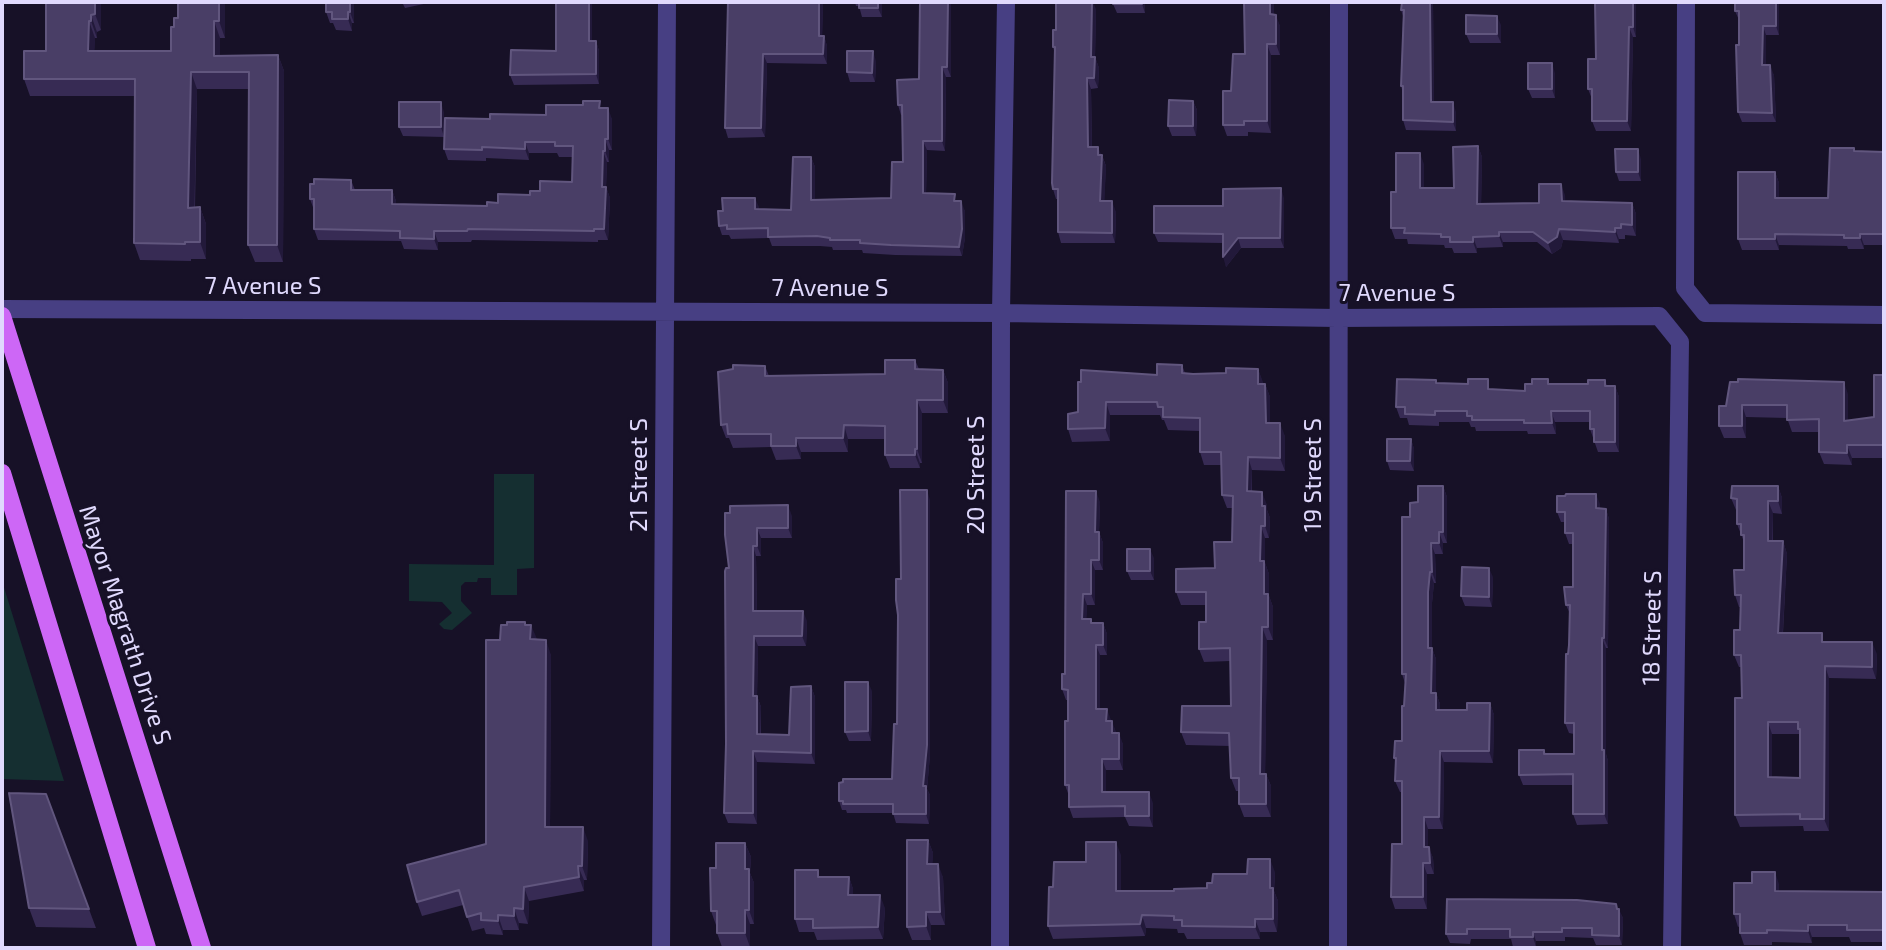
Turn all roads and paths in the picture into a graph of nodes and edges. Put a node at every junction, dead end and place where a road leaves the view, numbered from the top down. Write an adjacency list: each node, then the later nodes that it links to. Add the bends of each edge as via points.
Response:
1 (667, 2): 6 (street, 21 Street S)
2 (1006, 2): 7 (street, 20 Street S)
3 (1339, 2): 11 (street, 19 Street S)
4 (1686, 2): 8 (street, via 1685,288 1705,313)
5 (2, 309): 6 (street, 7 Avenue S)
6 (665, 312): 7 (street, 7 Avenue S); 15 (street, 21 Street S)
7 (1000, 313): 11 (street, 7 Avenue S); 16 (street, 20 Street S)
8 (1884, 315)
9 (2, 316): 14 (main road, Mayor Magrath Drive S)
10 (1659, 316): 11 (street, 7 Avenue S); 18 (street, 18 Street S, via 1680,342)
11 (1337, 318): 17 (street, 19 Street S)
12 (2, 473): 13 (main road)
13 (148, 948)
14 (202, 948)
15 (661, 948)
16 (1000, 948)
17 (1338, 948)
18 (1672, 948)

